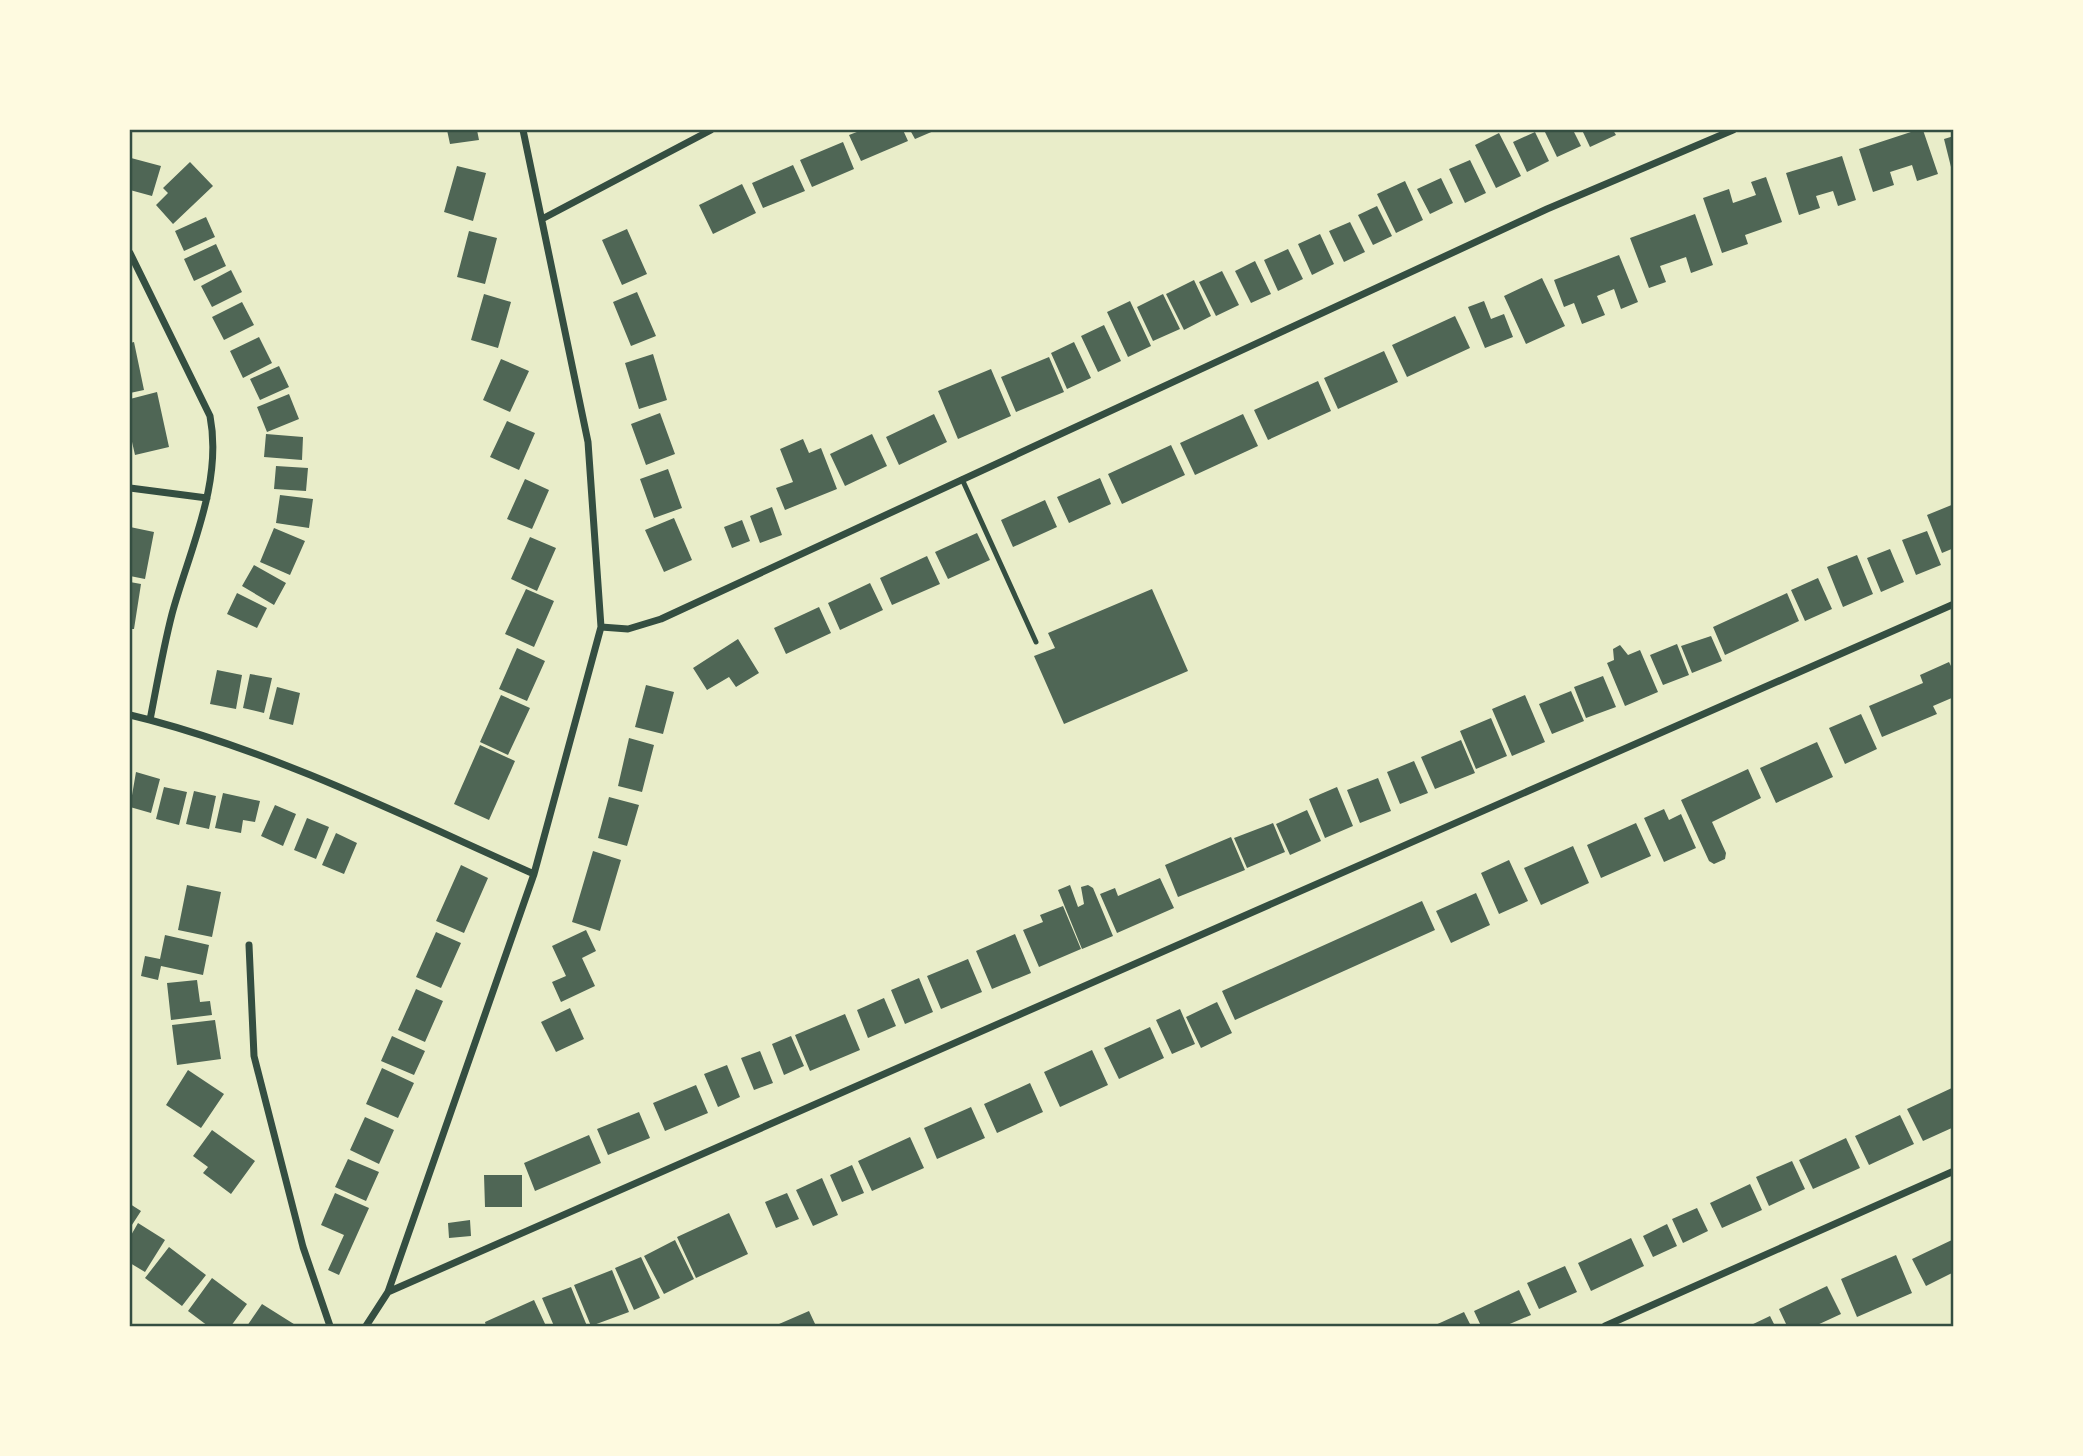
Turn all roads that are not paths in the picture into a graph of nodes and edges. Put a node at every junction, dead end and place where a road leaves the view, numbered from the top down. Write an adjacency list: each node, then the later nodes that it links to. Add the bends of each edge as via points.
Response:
1 (523, 130): 4 (street)
2 (711, 130): 4 (street)
3 (1733, 130): 6 (street, via 1547,209)
4 (542, 219): 10 (street, via 588,442)
5 (130, 253): 8 (street, via 210,416 215,440)
6 (962, 479): 10 (street, via 661,619 628,629); 11 (lane)
7 (130, 488): 8 (street)
8 (207, 498): 13 (street, via 164,645)
9 (1954, 604): 17 (street)
10 (601, 627): 14 (street)
11 (1035, 642)
12 (130, 715): 13 (street)
13 (150, 720): 14 (street, via 286,764)
14 (534, 874): 17 (street)
15 (249, 945): 18 (street, via 254,1056 303,1247)
16 (1954, 1171): 20 (street)
17 (388, 1292): 19 (street)
18 (331, 1326)
19 (366, 1326)
20 (1605, 1326)

